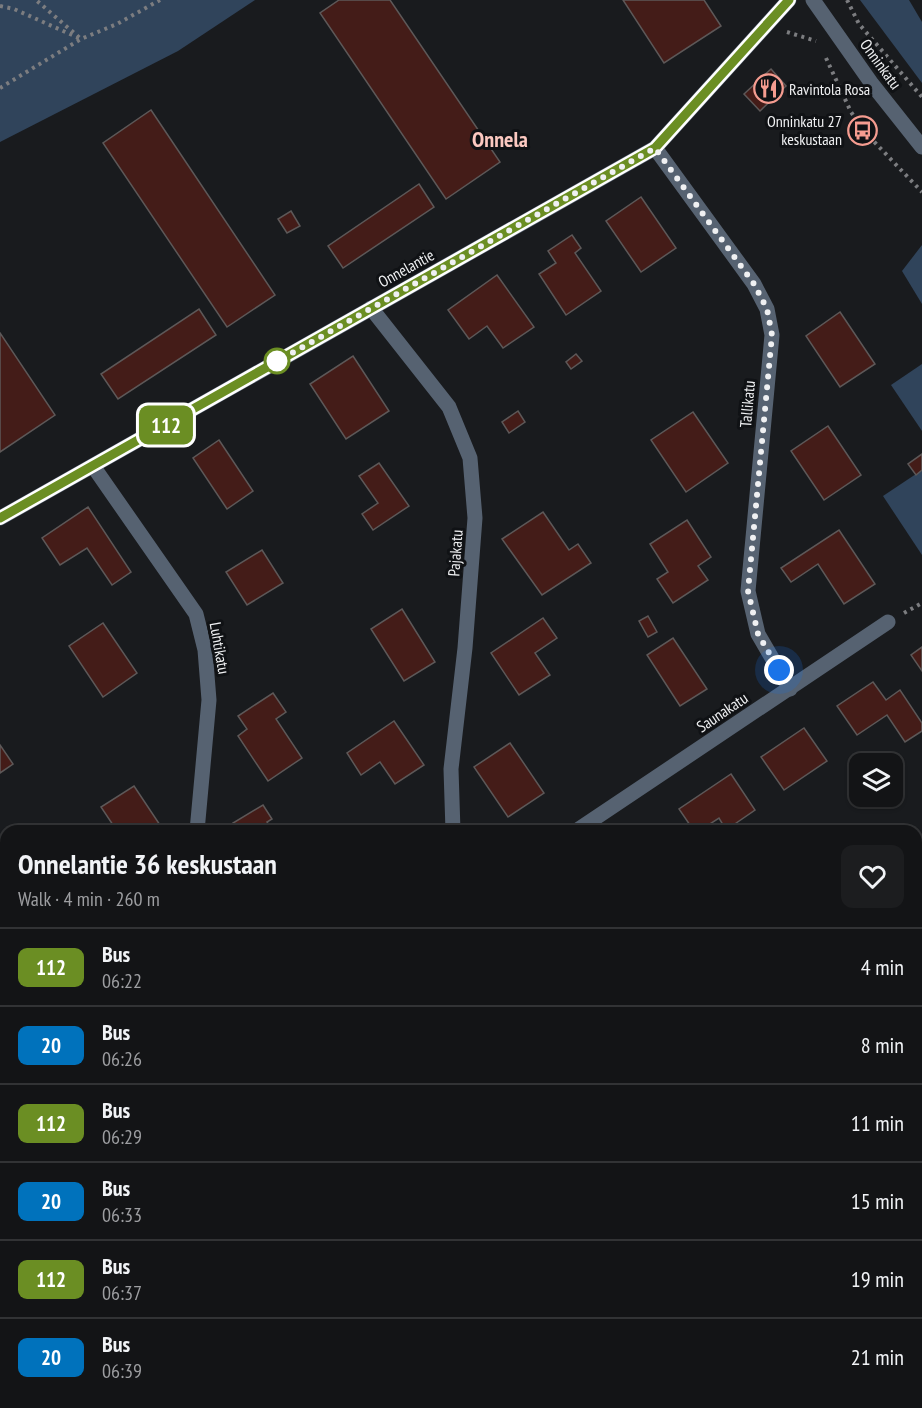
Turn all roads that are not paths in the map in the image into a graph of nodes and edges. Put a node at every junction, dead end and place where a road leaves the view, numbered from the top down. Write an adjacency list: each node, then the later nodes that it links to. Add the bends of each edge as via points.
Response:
1 (789, 0): 4 (street, Onnelantie)
2 (813, 0): 3 (street, Onninkatu)
3 (922, 147)
4 (655, 148): 5 (street, Onnelantie); 9 (street, Tallikatu, via 754,284 767,309 772,335 748,591 758,634)
5 (371, 308): 6 (street, Onnelantie); 11 (street, Pajakatu, via 449,407 470,458 475,518 451,769)
6 (93, 466): 7 (street, Onnelantie); 10 (street, Luhtikatu, via 196,614 205,650 209,700)
7 (0, 518)
8 (888, 622): 9 (street, Saunakatu)
9 (790, 689): 12 (street, Saunakatu)
10 (198, 825)
11 (453, 825)
12 (585, 825)

